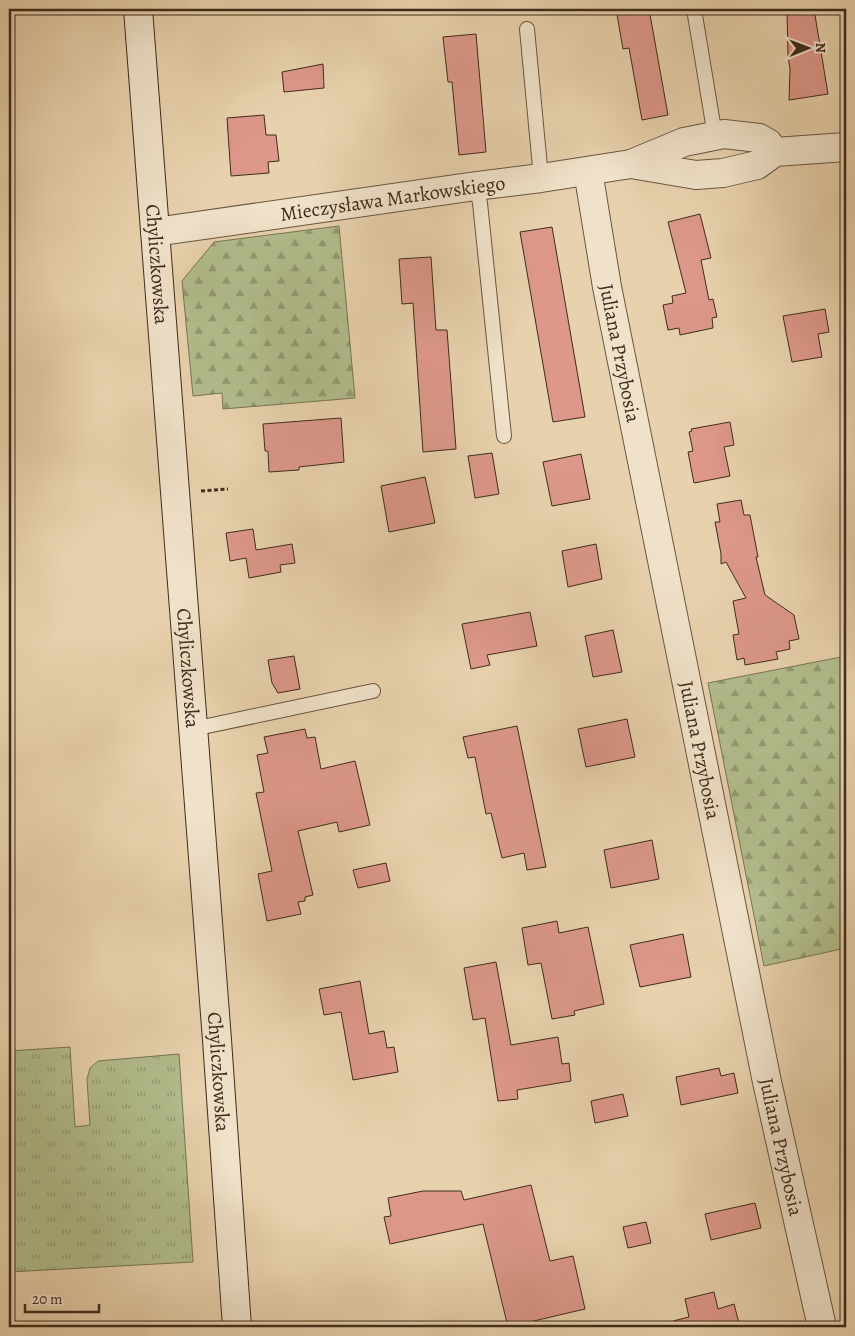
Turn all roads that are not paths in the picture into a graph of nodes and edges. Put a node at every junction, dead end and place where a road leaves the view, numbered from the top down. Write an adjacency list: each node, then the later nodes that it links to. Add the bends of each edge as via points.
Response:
1 (138, 9): 11 (street, Chyliczkowska)
2 (694, 9): 4 (lane)
3 (527, 29): 9 (lane)
4 (715, 136): 6 (street, Mieczysława Markowskiego, via 759,138); 7 (street, Mieczysława Markowskiego, via 684,142)
5 (846, 147): 6 (street, Mieczysława Markowskiego)
6 (776, 152): 7 (street, Mieczysława Markowskiego, via 757,165 723,173 696,175)
7 (631, 164): 8 (street, Mieczysława Markowskiego)
8 (588, 172): 9 (street, Mieczysława Markowskiego); 16 (street, Juliana Przybosia, via 607,287 759,1046)
9 (541, 178): 10 (street, Mieczysława Markowskiego)
10 (476, 186): 11 (street, Mieczysława Markowskiego); 12 (lane)
11 (155, 232): 14 (street, Chyliczkowska)
12 (504, 436)
13 (372, 691): 14 (lane)
14 (193, 729): 15 (street, Chyliczkowska)
15 (237, 1327)
16 (822, 1327)

